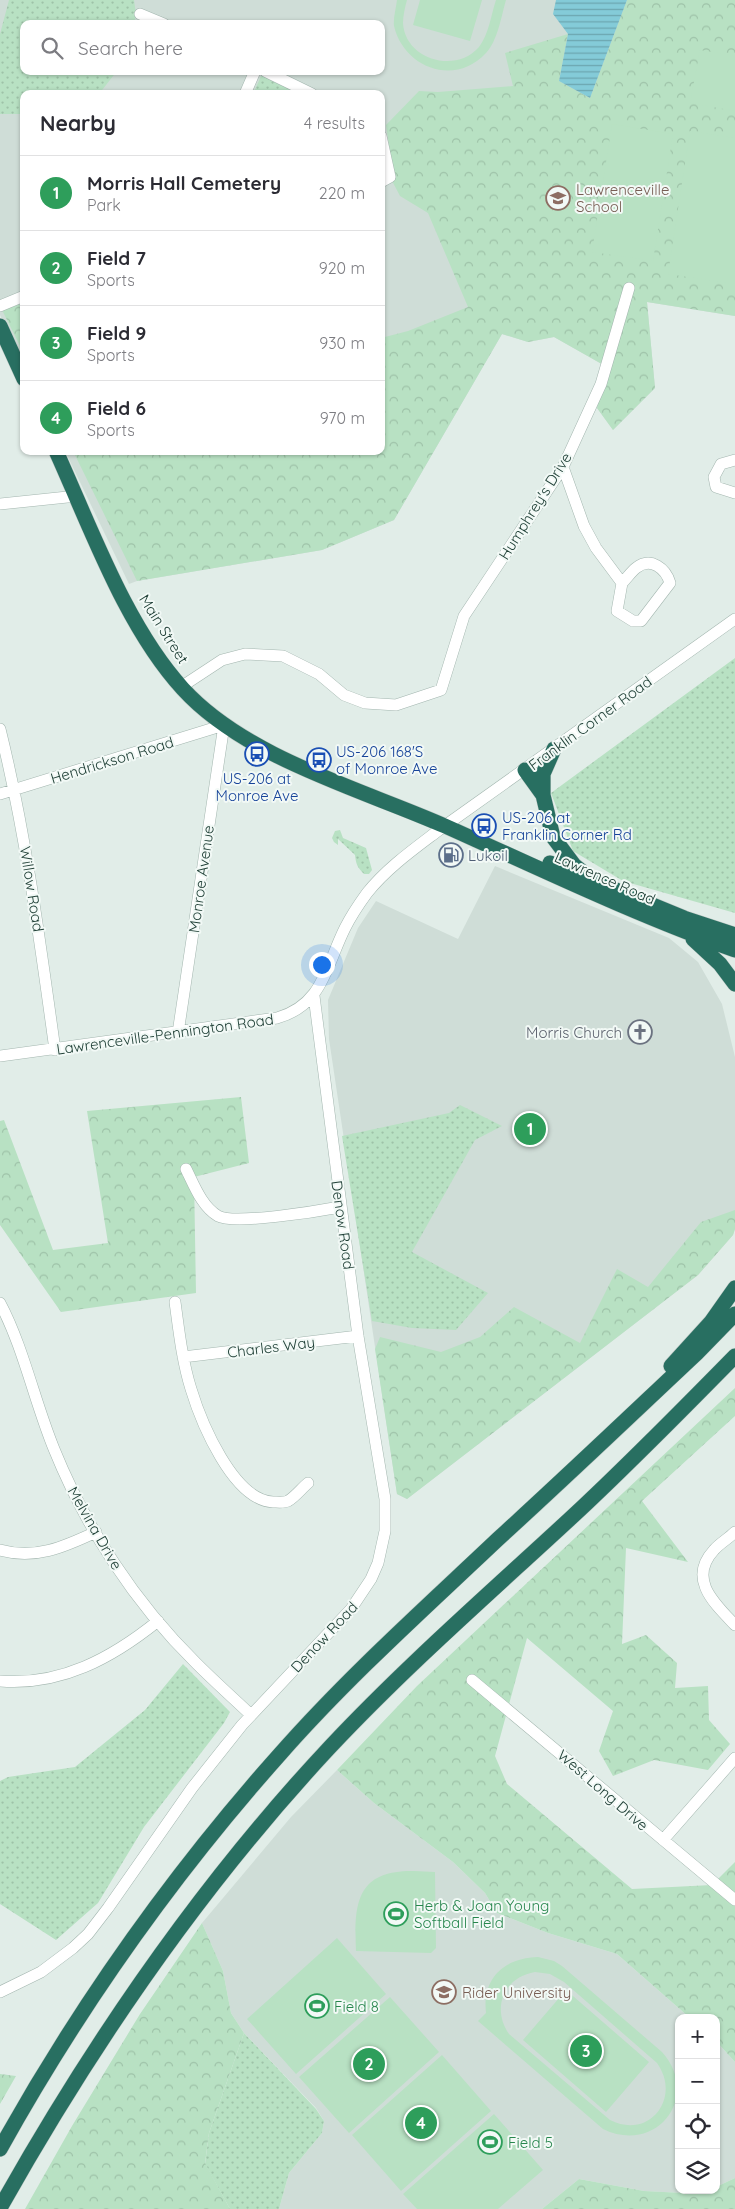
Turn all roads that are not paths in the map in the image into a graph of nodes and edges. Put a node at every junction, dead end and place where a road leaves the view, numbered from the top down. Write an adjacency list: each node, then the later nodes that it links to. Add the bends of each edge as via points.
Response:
1 (140, 14): 2 (street)
2 (154, 20)
3 (253, 75): 5 (street)
4 (282, 75): 6 (street)
5 (247, 90)
6 (306, 90)
7 (385, 154): 8 (street, via 390,177)
8 (385, 180)
9 (628, 288): 16 (street, Humphrey's Drive, via 601,384)
10 (20, 298): 11 (street)
11 (0, 306)
12 (0, 326): 13 (highway)
13 (20, 370)
14 (58, 455): 18 (highway, Main Street)
15 (735, 460): 17 (street, via 721,464 714,477 716,488)
16 (563, 467): 20 (street, via 584,526); 22 (street, Humphrey's Drive, via 464,616 441,690 396,705 365,703 344,695 319,674 283,656 245,654 222,660)
17 (735, 493)
18 (76, 496): 19 (street); 22 (highway, Main Street, via 140,630)
19 (0, 504)
20 (622, 583): 20 (street, via 617,611 633,621 641,621 670,584 667,574 656,564 647,562 637,567)
21 (735, 619): 25 (street, Franklin Corner Road)
22 (181, 687): 23 (highway, Main Street)
23 (224, 725): 27 (street, Hendrickson Road); 30 (highway, Main Street, via 294,762); 37 (street, Monroe Avenue)
24 (0, 729): 27 (street, Willow Road)
25 (554, 750): 26 (street, Franklin Corner Road); 29 (highway, via 543,774)
26 (525, 770): 29 (highway); 30 (street, Franklin Corner Road)
27 (15, 790): 28 (street, Hendrickson Road); 38 (street, Willow Road)
28 (0, 794)
29 (543, 795): 31 (highway, via 553,837 574,865)
30 (445, 826): 31 (highway, Lawrence Road); 32 (highway, Lawrence Road); 36 (street, Lawrenceville-Pennington Road, via 393,866 368,892 344,929)
31 (589, 878): 32 (highway, Lawrence Road)
32 (680, 924): 33 (highway); 34 (highway, Lawrence Road); 35 (highway)
33 (735, 934)
34 (735, 950)
35 (735, 984)
36 (314, 996): 37 (street, Lawrenceville-Pennington Road, via 298,1010 277,1018); 41 (street, Denow Road)
37 (178, 1033): 38 (street, Lawrenceville-Pennington Road)
38 (55, 1050): 39 (street, Lawrenceville-Pennington Road)
39 (0, 1056)
40 (186, 1169): 41 (street, via 211,1211 225,1219)
41 (340, 1207): 46 (street, Denow Road)
42 (735, 1288): 49 (highway, via 711,1322)
43 (175, 1302): 48 (street)
44 (0, 1303): 51 (street, Melvina Drive, via 54,1450)
45 (735, 1314): 49 (highway)
46 (358, 1336): 48 (street, Charles Way); 58 (street, Denow Road, via 385,1500 383,1546 371,1579 351,1609)
47 (735, 1356): 64 (highway, via 637,1456 427,1648 305,1774 218,1878 140,1985 65,2098)
48 (183, 1357): 50 (street, via 191,1390 206,1428 245,1490 260,1500 287,1501)
49 (607, 1437): 63 (highway, via 404,1626 281,1753 201,1849 110,1970)
50 (308, 1482)
51 (96, 1532): 53 (street, via 45,1552 23,1554); 54 (street, Melvina Drive, via 129,1584)
52 (735, 1532): 55 (street, via 709,1556 703,1573 711,1599)
53 (0, 1550)
54 (158, 1621): 57 (street, via 122,1649 87,1667 49,1678); 58 (street, Melvina Drive, via 196,1663)
55 (735, 1625)
56 (472, 1680): 60 (street, West Long Drive)
57 (0, 1681)
58 (252, 1715): 62 (street, Denow Road, via 192,1788 88,1934 41,1972)
59 (735, 1758): 60 (street)
60 (663, 1840): 61 (street, West Long Drive)
61 (735, 1900)
62 (0, 1992)
63 (0, 2149)
64 (0, 2208)

